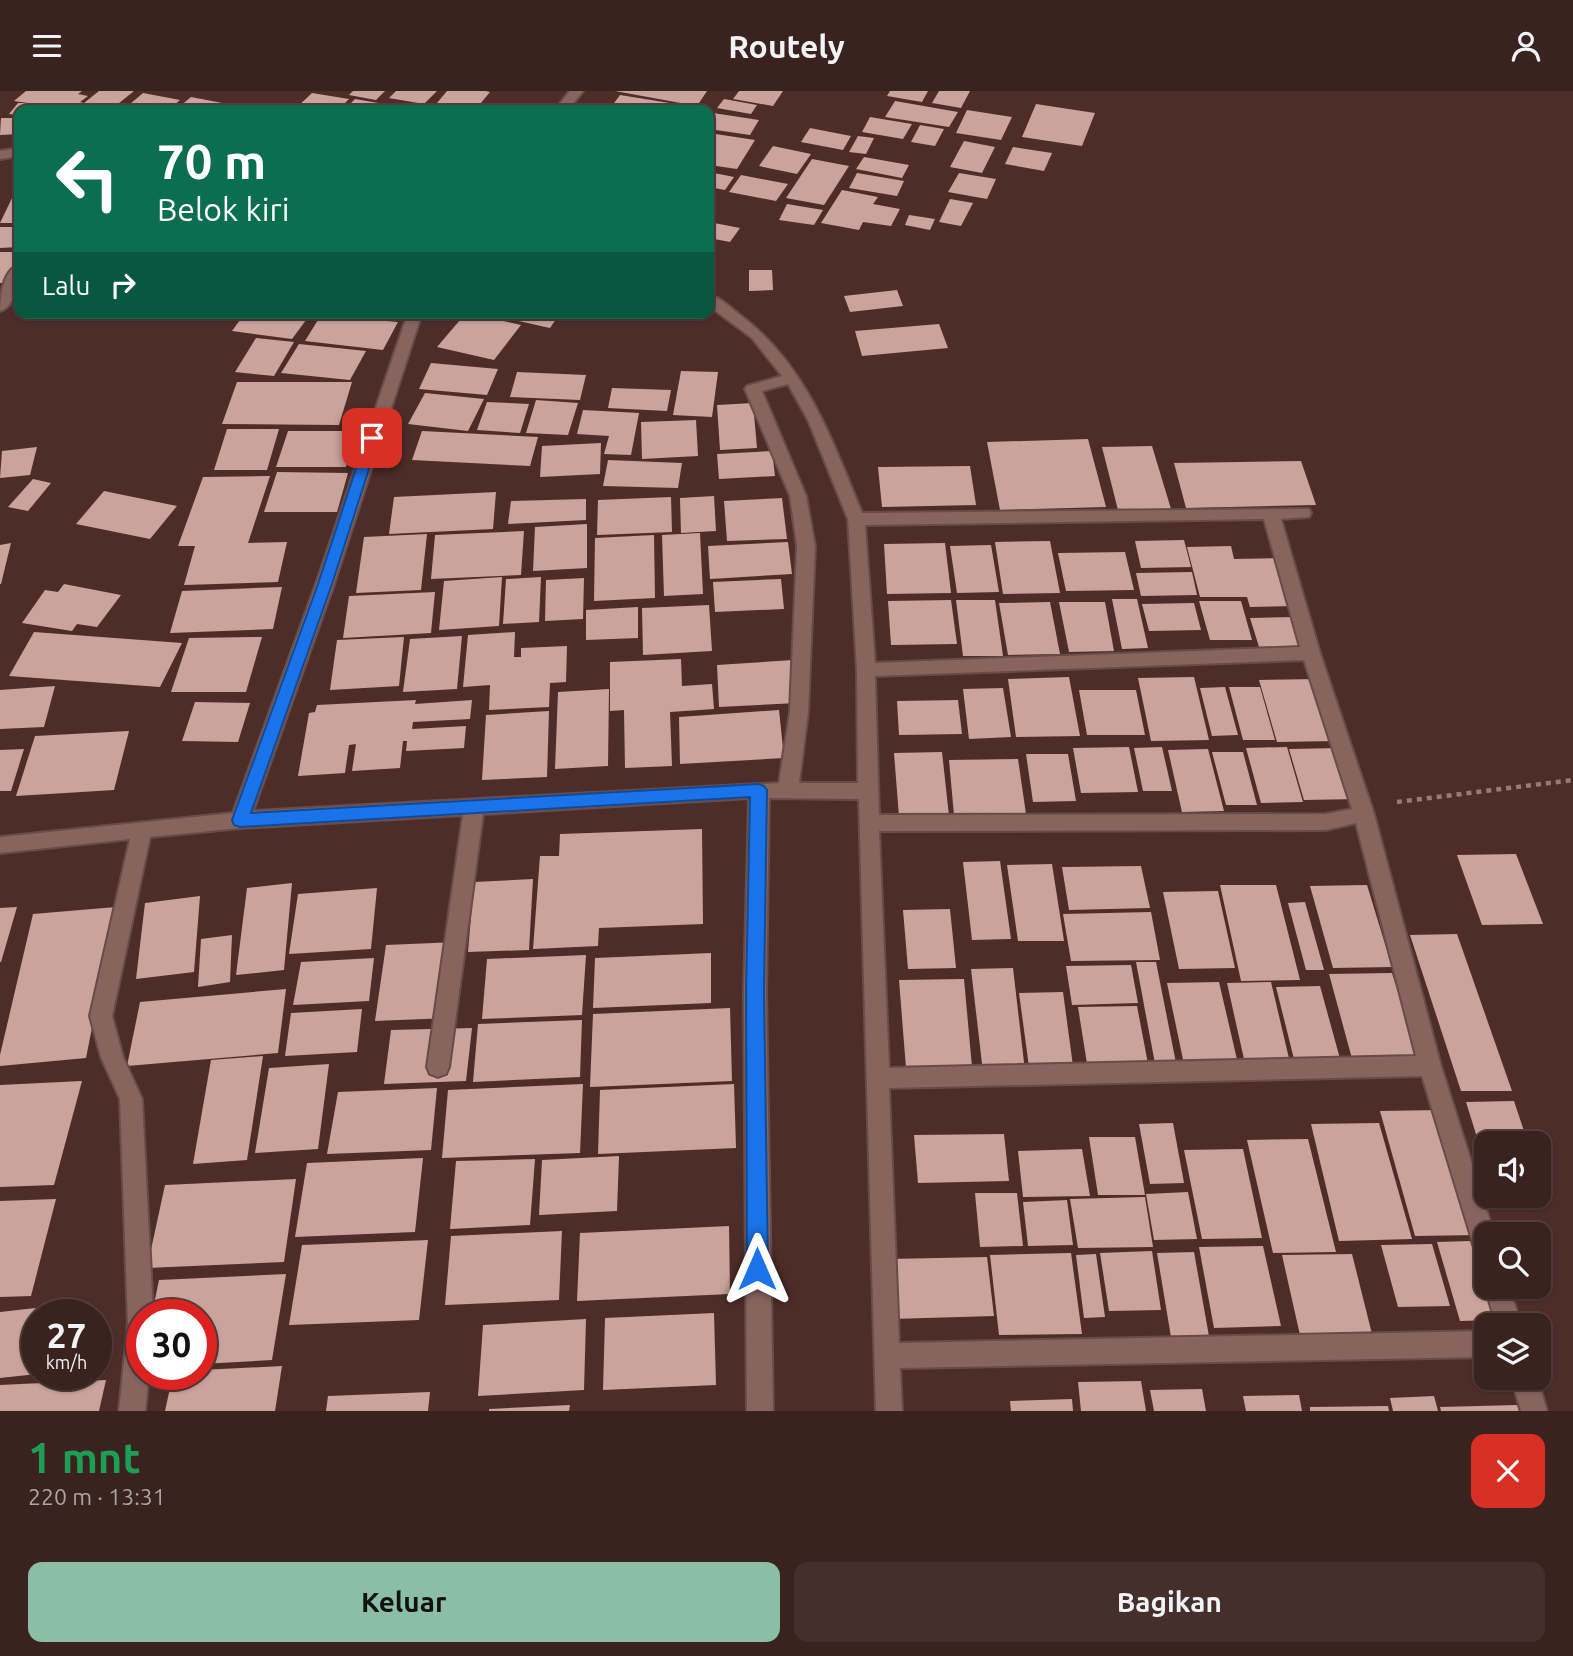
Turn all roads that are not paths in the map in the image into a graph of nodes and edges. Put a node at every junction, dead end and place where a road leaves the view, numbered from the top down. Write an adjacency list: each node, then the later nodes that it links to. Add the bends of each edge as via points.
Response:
1 (577, 91): 2 (street)
2 (565, 105)
3 (14, 279): 5 (street)
4 (714, 303): 7 (street, via 757,335)
5 (0, 307)
6 (413, 319): 18 (street)
7 (789, 379): 10 (street, via 817,420); 14 (street, via 753,389 798,495 806,546)
8 (1270, 513): 9 (street); 10 (street); 11 (street)
9 (1303, 513)
10 (856, 519): 12 (street)
11 (1311, 653): 12 (street); 17 (street)
12 (866, 670): 15 (street)
13 (759, 790): 14 (street); 16 (street); 30 (street, via 755,992)
14 (797, 790): 15 (street)
15 (869, 791): 19 (street)
16 (474, 807): 18 (street); 23 (street)
17 (1364, 814): 19 (street, via 1326,822); 22 (street)
18 (240, 820): 20 (street)
19 (869, 823): 24 (street)
20 (142, 831): 21 (street); 29 (street, via 101,1016 112,1057 131,1099 141,1323)
21 (0, 845)
22 (1430, 1066): 24 (street); 25 (street)
23 (438, 1067)
24 (878, 1078): 27 (street)
25 (1478, 1222)
26 (1474, 1344): 27 (street)
27 (887, 1356): 31 (street)
28 (1528, 1390): 32 (street)
29 (132, 1411)
30 (760, 1411)
31 (889, 1411)
32 (1534, 1411)

